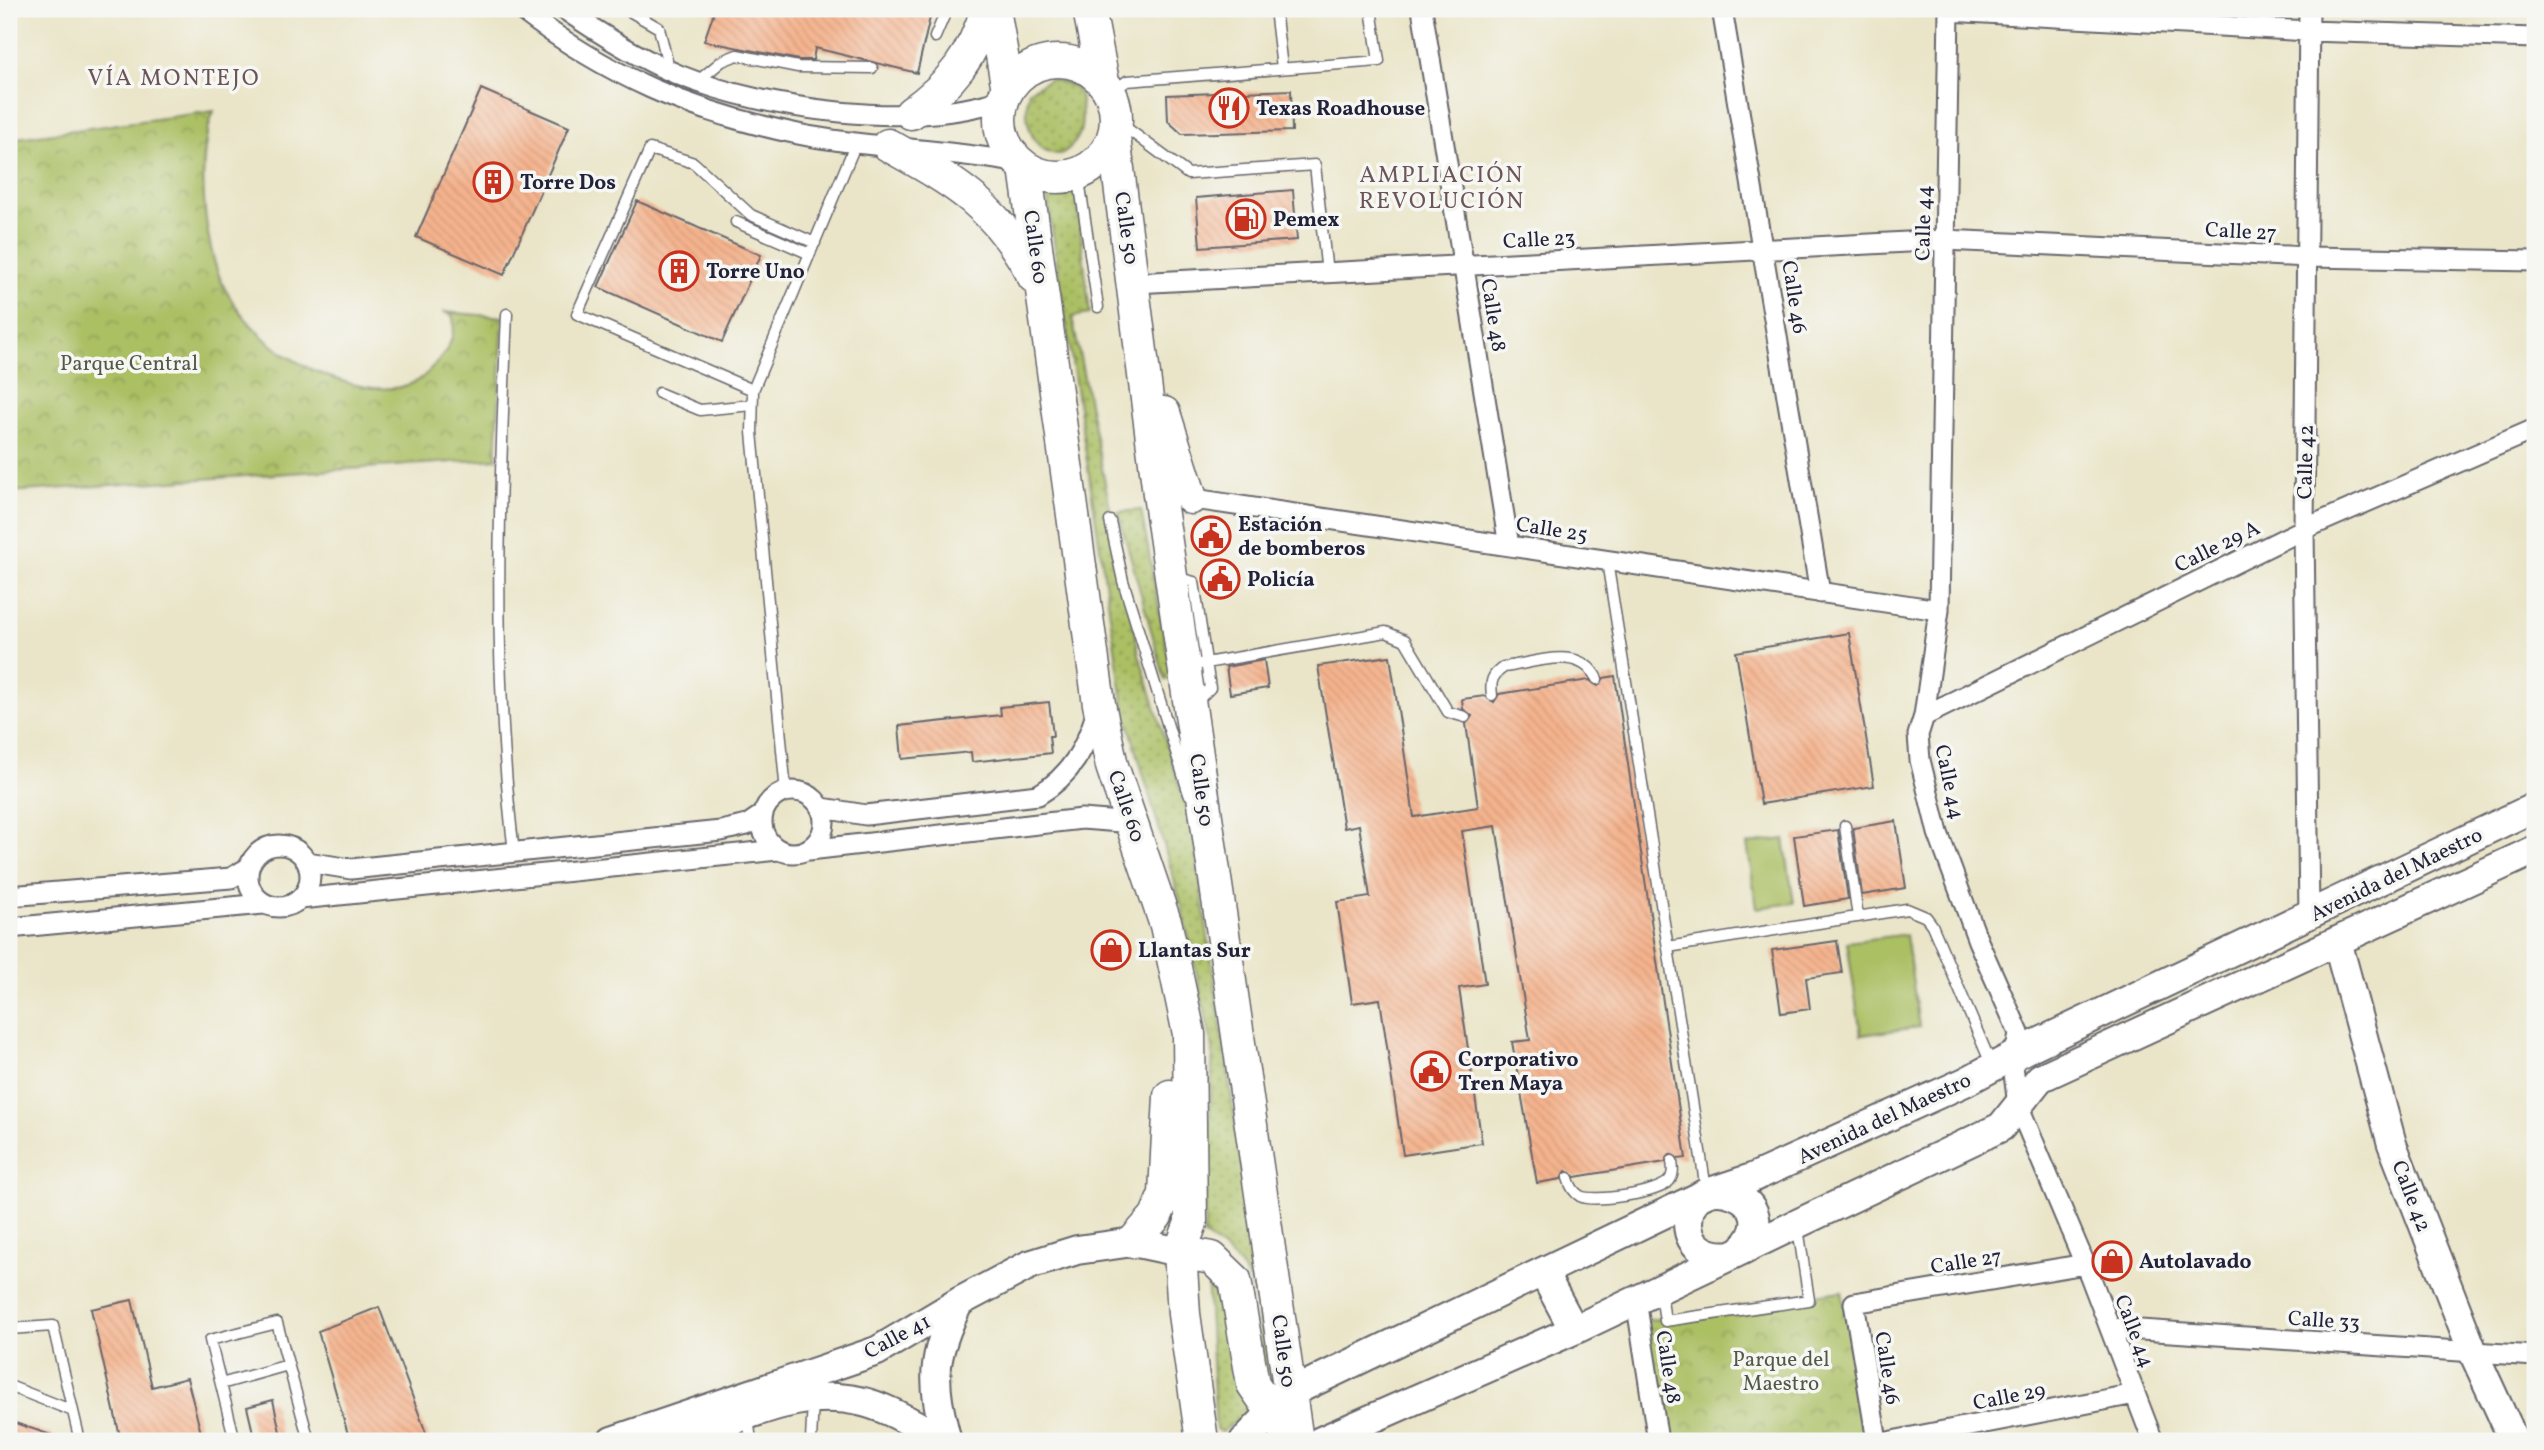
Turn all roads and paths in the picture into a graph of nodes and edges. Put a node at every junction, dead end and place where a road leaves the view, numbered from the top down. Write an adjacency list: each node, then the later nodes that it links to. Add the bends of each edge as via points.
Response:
1 (520, 9): 24 (street, via 587,58 679,102 799,134)
2 (626, 9): 19 (lane, via 659,28)
3 (947, 9): 15 (lane)
4 (987, 9): 23 (main road, via 968,57 943,89)
5 (994, 9): 21 (main road)
6 (1089, 9): 22 (main road, Calle 50)
7 (1275, 9): 18 (lane)
8 (1371, 9): 18 (lane, via 1379,61)
9 (1422, 9): 35 (street, Calle 48)
10 (1722, 9): 31 (street, Calle 46)
11 (2309, 9): 14 (street, Calle 42)
12 (572, 10): 19 (street, via 628,50)
13 (1949, 10): 14 (street); 29 (street, Calle 44)
14 (2308, 31): 16 (street); 33 (street, Calle 42)
15 (935, 37)
16 (2535, 38)
17 (872, 68): 20 (lane, via 798,67 737,55)
18 (1282, 68): 22 (lane, via 1127,80)
19 (669, 69): 20 (street)
20 (698, 80): 23 (street, via 799,106 860,114)
21 (1006, 94): 22 (main road, via 1027,71 1053,62 1080,66); 23 (street, via 986,105); 26 (main road, via 1000,116 1002,133)
22 (1111, 108): 27 (main road, via 1097,163); 36 (lane, via 1188,174 1315,165); 37 (main road, Calle 50)
23 (911, 113)
24 (856, 142): 25 (street); 30 (lane)
25 (888, 145): 26 (street); 38 (main road, via 956,185 989,211 1019,248)
26 (1022, 165): 27 (main road, via 1054,177); 38 (main road, Calle 60)
27 (1078, 173): 39 (lane)
28 (736, 222): 32 (lane)
29 (1945, 240): 31 (street, Calle 23); 33 (street, Calle 27); 53 (street, Calle 44)
30 (815, 243): 32 (lane); 42 (lane, via 751,215 694,163 650,149 577,314)
31 (1764, 250): 35 (street, Calle 23); 52 (street, Calle 46)
32 (810, 254): 42 (lane)
33 (2308, 257): 34 (street, Calle 27); 49 (street, Calle 42)
34 (2535, 261)
35 (1463, 266): 36 (street, Calle 23); 50 (street, Calle 48)
36 (1327, 273): 37 (street, Calle 23)
37 (1135, 283): 41 (main road, Calle 50)
38 (1043, 296): 57 (main road, Calle 60)
39 (1098, 307)
40 (507, 314): 70 (lane, via 500,693)
41 (1143, 347): 46 (main road, Calle 50); 47 (main road)
42 (753, 390): 44 (lane)
43 (659, 393): 44 (lane, via 700,410)
44 (752, 405): 60 (lane)
45 (2535, 429): 49 (street, Calle 29 A)
46 (1159, 494): 47 (street, Calle 25); 54 (main road, Calle 50, via 1171,576)
47 (1191, 498): 50 (street, Calle 25)
48 (1110, 521): 68 (lane, via 1179,765)
49 (2304, 528): 58 (street, Calle 29 A); 77 (street, Calle 42)
50 (1509, 546): 51 (street, Calle 25)
51 (1607, 561): 52 (street, Calle 25); 81 (lane)
52 (1820, 593): 53 (street, Calle 25)
53 (1939, 610): 58 (street, Calle 44)
54 (1195, 664): 59 (lane, via 1387,632 1405,640 1448,712); 68 (main road, Calle 50, via 1191,708)
55 (1597, 679): 56 (lane, via 1589,666 1572,657 1504,667 1490,682)
56 (1492, 695)
57 (1099, 704): 62 (street, via 1075,762 1059,783 1038,795 866,815); 64 (main road, Calle 60, via 1112,766)
58 (1923, 716): 82 (street, Calle 44, via 1918,735 1920,760 1938,833 2019,1033)
59 (1465, 717)
60 (786, 792): 62 (street, via 807,794); 63 (street, via 771,800)
61 (2535, 807): 77 (street, Avenida del Maestro)
62 (822, 808): 67 (street, via 825,827)
63 (763, 814): 66 (street, via 764,834); 70 (street, via 747,825 721,831)
64 (1133, 823): 67 (street, via 1082,819); 73 (main road, Calle 60)
65 (1845, 826): 78 (lane)
66 (778, 850): 67 (street); 75 (street)
67 (809, 850)
68 (1211, 850): 106 (main road, Calle 50)
69 (2535, 850): 80 (street, Avenida del Maestro)
70 (514, 852): 71 (street, via 351,869)
71 (307, 862): 72 (street, via 291,847 281,845 260,851); 75 (street, via 310,882)
72 (248, 868): 74 (street, via 231,878); 76 (street, via 250,889)
73 (1150, 876): 88 (main road, via 1154,936 1169,1018 1170,1088 1165,1194 1149,1227); 89 (main road, Calle 60, via 1166,925 1189,1034 1191,1223)
74 (9, 896)
75 (300, 899): 76 (street, via 282,907)
76 (263, 904): 79 (street)
77 (2309, 915): 82 (street, Avenida del Maestro)
78 (1858, 916): 81 (lane); 82 (lane, via 1907,909 1926,917)
79 (9, 928)
80 (2337, 941): 83 (street, Avenida del Maestro, via 2040,1078); 99 (street, Calle 42, via 2392,1144)
81 (1668, 947): 86 (lane)
82 (2004, 1061): 83 (street, Calle 44); 86 (street, Avenida del Maestro, via 1752,1178)
83 (2018, 1105): 87 (street, Avenida del Maestro, via 2001,1127); 91 (street, Calle 44)
84 (1672, 1161): 85 (lane, via 1669,1181 1653,1192 1590,1199 1579,1196)
85 (1567, 1178)
86 (1707, 1193): 90 (street, via 1728,1190 1752,1211 1754,1233); 90 (street, via 1691,1209 1689,1230 1700,1249 1720,1256); 92 (street, Avenida del Maestro)
87 (1797, 1224): 90 (street, Avenida del Maestro); 93 (lane, via 1809,1300 1665,1321)
88 (1133, 1242): 89 (street, Calle 41); 94 (street, Calle 41, via 1077,1250 1029,1265)
89 (1181, 1252): 106 (main road, via 1212,1258 1235,1280 1253,1384); 118 (main road, Calle 60, via 1184,1314)
90 (1736, 1252): 93 (street, Avenida del Maestro)
91 (2085, 1264): 95 (street, Calle 27); 96 (street, Calle 44)
92 (1543, 1272): 98 (street); 106 (street, Avenida del Maestro)
93 (1648, 1294): 98 (street, Avenida del Maestro); 122 (street, Calle 48)
94 (959, 1302): 103 (street, Calle 41); 117 (street, via 936,1356 936,1399)
95 (1854, 1303): 123 (street, Calle 46)
96 (2110, 1328): 99 (street, Calle 33); 105 (street, Calle 44)
97 (9, 1329): 108 (lane, via 52,1326)
98 (1574, 1330): 110 (street, Avenida del Maestro)
99 (2473, 1352): 100 (street, Calle 33); 126 (street, Calle 42)
100 (2535, 1356)
101 (288, 1365): 102 (lane); 102 (lane, via 277,1323 210,1340); 114 (lane)
102 (221, 1384): 113 (lane)
103 (814, 1385): 109 (street, Calle 41); 116 (lane); 117 (street, Calle 41)
104 (9, 1386): 108 (lane)
105 (2135, 1394): 124 (street, Calle 29); 125 (street, Calle 44)
106 (1282, 1404): 119 (street, Avenida del Maestro); 120 (main road)
107 (712, 1407): 109 (street, Calle 41); 111 (lane); 115 (street, Calle 41)
108 (73, 1410): 112 (lane)
109 (748, 1418): 111 (street, Calle 41)
110 (1355, 1435): 121 (street, Avenida del Maestro)
111 (691, 1439)
112 (80, 1441)
113 (235, 1441)
114 (309, 1441)
115 (612, 1441)
116 (811, 1441)
117 (947, 1441)
118 (1202, 1441)
119 (1244, 1441)
120 (1295, 1441)
121 (1321, 1441)
122 (1658, 1441)
123 (1877, 1441)
124 (1892, 1441)
125 (2153, 1441)
126 (2514, 1441)

